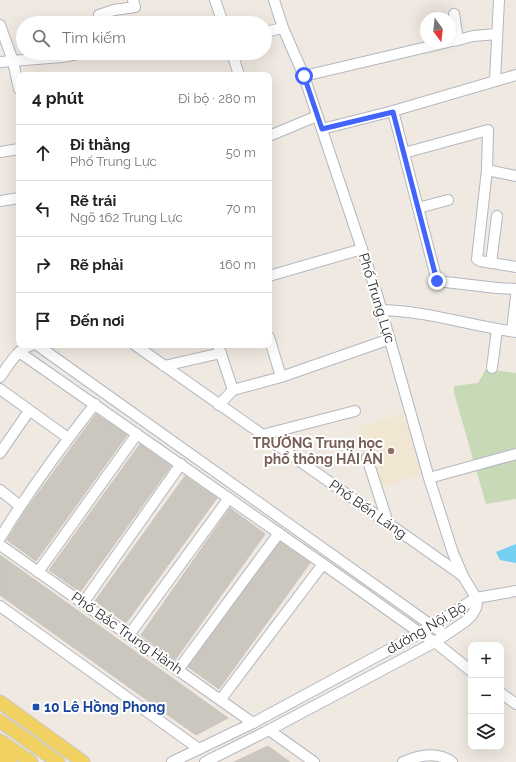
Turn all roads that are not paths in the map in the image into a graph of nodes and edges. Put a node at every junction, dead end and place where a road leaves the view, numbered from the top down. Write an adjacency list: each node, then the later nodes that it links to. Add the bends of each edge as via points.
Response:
1 (133, 0): 5 (street, via 135,7 114,10)
2 (215, 0): 6 (street)
3 (274, 0): 8 (street, Phố Trung Lực)
4 (499, 0): 10 (street)
5 (98, 16)
6 (220, 16)
7 (0, 25): 13 (street)
8 (283, 28): 9 (street); 20 (street, Phố Trung Lực)
9 (272, 30)
10 (496, 34): 11 (street); 21 (street)
11 (456, 40)
12 (422, 48): 20 (street)
13 (13, 60): 14 (street); 16 (street); 18 (street)
14 (16, 60)
15 (234, 60): 17 (street)
16 (0, 62)
17 (238, 72)
18 (16, 74)
19 (516, 75): 21 (street)
20 (304, 76): 23 (street, Phố Trung Lực)
21 (495, 81): 22 (street)
22 (393, 112): 24 (street); 28 (street)
23 (317, 116): 24 (street, Phố Trung Lực); 25 (street)
24 (322, 129): 36 (street, Phố Trung Lực)
25 (272, 135)
26 (16, 149): 27 (street)
27 (0, 152)
28 (404, 153): 29 (street, via 488,130); 34 (street)
29 (487, 170): 30 (street); 37 (street, via 477,259)
30 (516, 176)
31 (16, 198): 33 (street)
32 (448, 200): 34 (street)
33 (0, 201)
34 (418, 208): 40 (street, via 437,281)
35 (497, 216): 37 (street)
36 (362, 249): 39 (street); 42 (street, Phố Trung Lực)
37 (490, 263): 38 (street)
38 (516, 267)
39 (272, 275)
40 (516, 289)
41 (516, 295): 44 (street)
42 (382, 310): 43 (street, via 402,311); 45 (street, Phố Trung Lực)
43 (497, 329): 44 (street); 53 (street)
44 (514, 331)
45 (390, 339): 55 (street); 69 (street, Phố Trung Lực)
46 (272, 347): 55 (street)
47 (23, 348): 51 (street)
48 (41, 348): 84 (street)
49 (141, 348): 52 (street, Phố Bến Láng)
50 (220, 349): 52 (street); 57 (street)
51 (19, 352): 54 (street); 58 (street)
52 (164, 366): 59 (street, Phố Bến Láng)
53 (492, 368)
54 (0, 377)
55 (281, 377): 57 (street)
56 (0, 390): 60 (street)
57 (233, 390): 59 (street)
58 (95, 404): 62 (street); 64 (street)
59 (220, 404): 63 (street, Phố Bến Láng)
60 (29, 411): 64 (street); 65 (street)
61 (355, 411): 63 (street)
62 (137, 434): 68 (street); 78 (street)
63 (262, 435): 73 (street, Phố Bến Láng)
64 (68, 438): 72 (street)
65 (0, 453)
66 (516, 454): 69 (street)
67 (368, 458): 73 (street)
68 (181, 464): 71 (street); 82 (street)
69 (429, 478): 79 (street, Phố Trung Lực)
70 (0, 490): 72 (street)
71 (229, 498): 74 (street); 86 (street)
72 (20, 506): 75 (street)
73 (388, 523): 79 (street, Phố Bến Láng)
74 (279, 533): 77 (street); 90 (street)
75 (0, 538)
76 (0, 545): 78 (street, Phố Bắc Trung Hành)
77 (323, 564): 85 (street); 92 (street)
78 (38, 572): 82 (street, Phố Bắc Trung Hành)
79 (463, 576): 81 (street, Phố Trung Lực)
80 (516, 591): 81 (street)
81 (476, 598): 84 (street, đường Nội Bộ); 87 (street, đường Nội Bộ, via 476,608 472,615)
82 (83, 603): 86 (street, Phố Bắc Trung Hành)
83 (0, 606): 99 (street)
84 (433, 626): 85 (street, đường Nội Bộ); 87 (street)
85 (420, 633): 88 (street); 96 (street, đường Nội Bộ)
86 (129, 635): 90 (street, Phố Bắc Trung Hành)
87 (445, 635): 88 (street, đường Nội Bộ)
88 (435, 642): 89 (street); 97 (street, đường Nội Bộ)
89 (468, 669)
90 (178, 670): 92 (street, Phố Bắc Trung Hành)
91 (504, 695): 94 (street)
92 (221, 699): 96 (street, Phố Bắc Trung Hành)
93 (0, 702): 105 (main road)
94 (516, 704)
95 (0, 721): 104 (main road)
96 (253, 723): 99 (street, đường Nội Bộ)
97 (269, 730): 101 (street, đường Nội Bộ); 107 (street)
98 (0, 741): 103 (main road)
99 (199, 749): 106 (street, đường Nội Bộ)
100 (0, 755): 102 (main road)
101 (209, 761)
102 (10, 762)
103 (31, 762)
104 (58, 762)
105 (83, 762)
106 (172, 762)
107 (314, 762)
108 (403, 762): 109 (street, via 423,755 436,755 446,757)
109 (452, 762)

